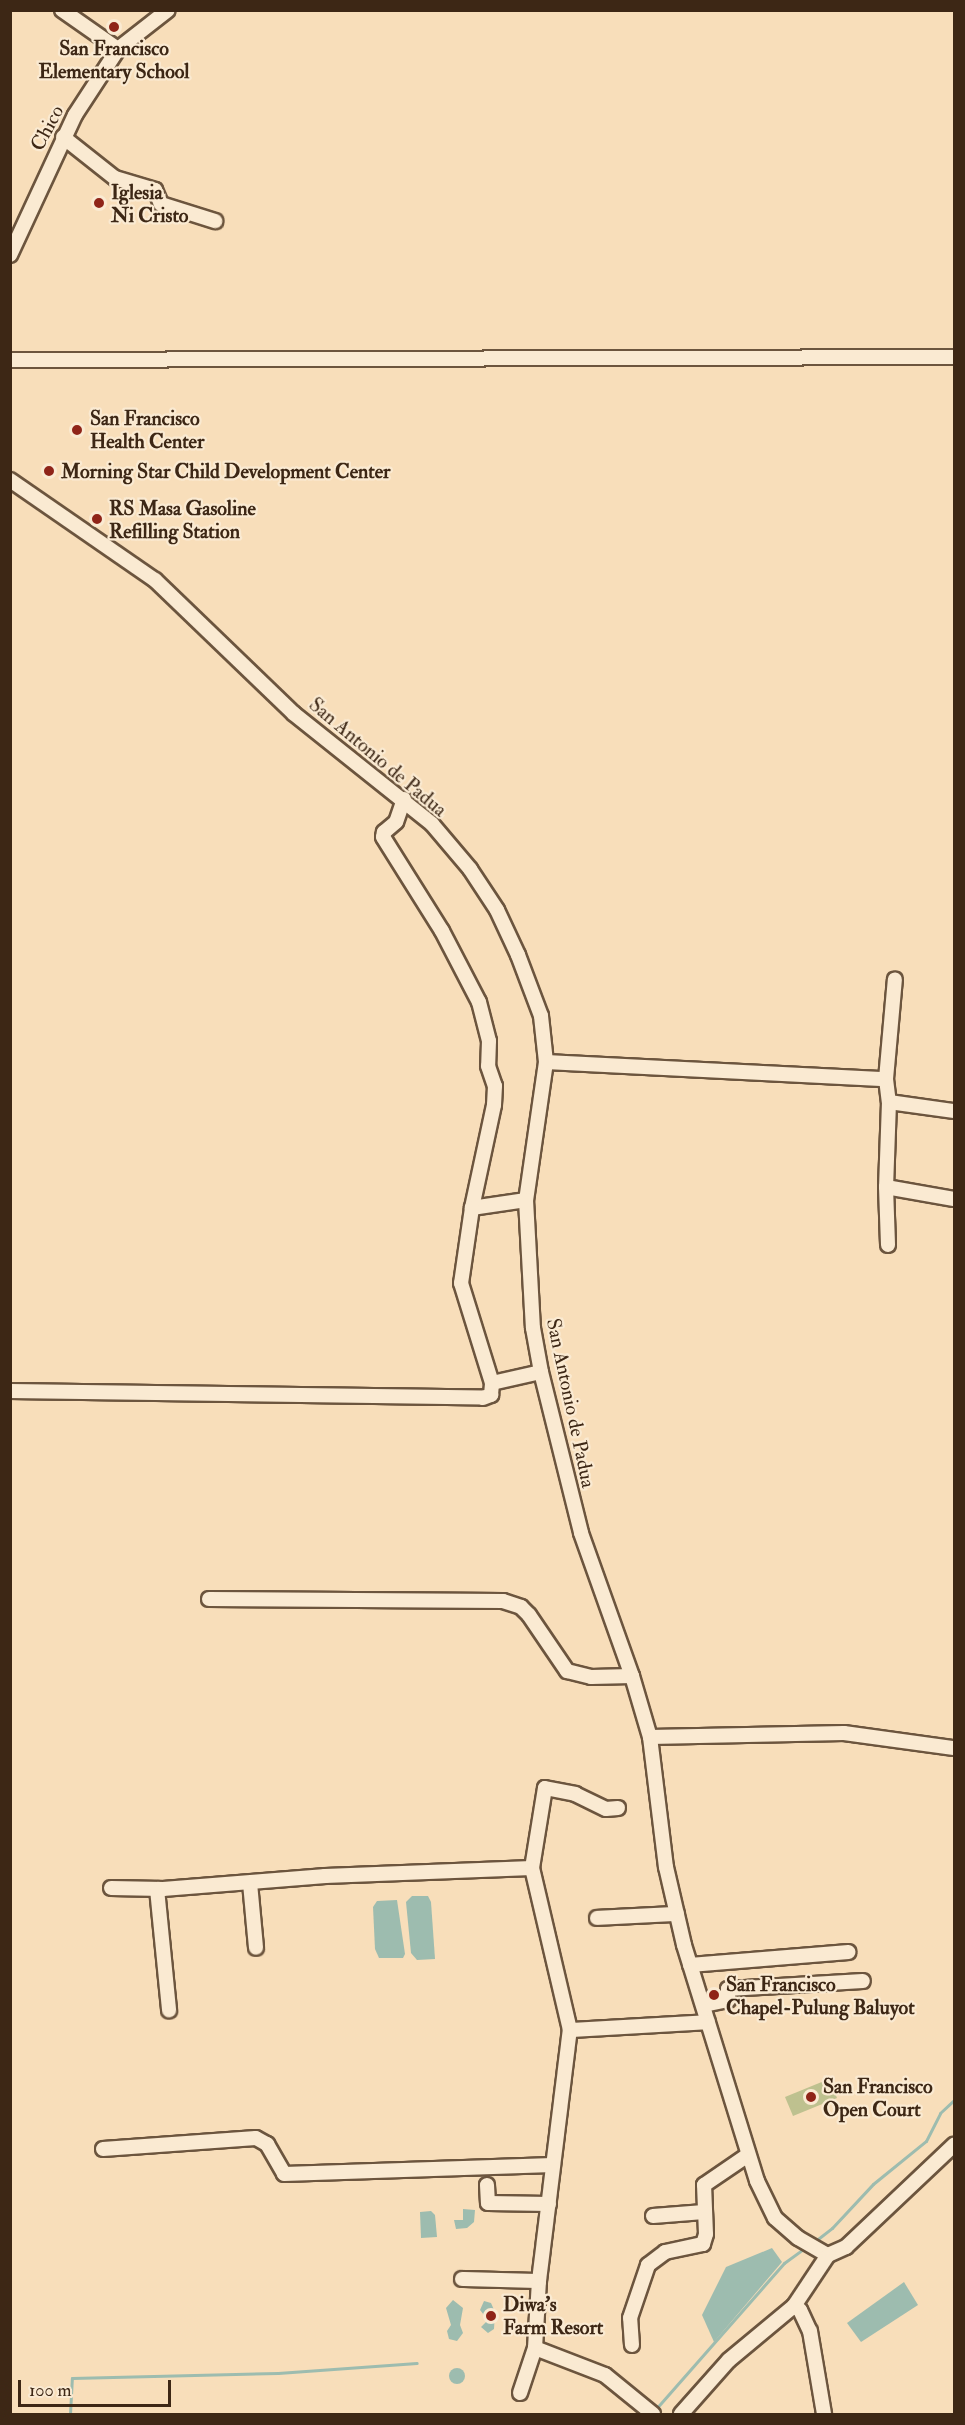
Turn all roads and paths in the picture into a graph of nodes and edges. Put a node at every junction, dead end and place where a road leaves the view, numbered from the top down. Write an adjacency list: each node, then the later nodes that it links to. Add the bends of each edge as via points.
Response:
1 (62, 10): 3 (street)
2 (168, 10): 3 (street, Chico)
3 (118, 49): 4 (street, Chico)
4 (63, 137): 5 (street, via 115,178 155,190 161,204); 6 (street, Chico)
5 (215, 221)
6 (15, 233): 7 (street, Chico)
7 (10, 255)
8 (954, 357): 9 (street)
9 (10, 360)
10 (10, 480): 11 (street, San Antonio de Padua, via 154,580 316,733)
11 (404, 799): 13 (street, San Antonio de Padua, via 432,824 470,869 497,910 532,986); 20 (street, via 396,822 383,837 442,931 479,1002 489,1041 494,1105)
12 (895, 979): 14 (street, via 888,1022)
13 (546, 1062): 14 (street); 19 (street, San Antonio de Padua)
14 (886, 1079): 15 (street)
15 (889, 1102): 16 (street); 17 (street)
16 (954, 1111)
17 (886, 1187): 18 (street); 21 (street)
18 (954, 1199)
19 (526, 1200): 20 (street); 22 (street, San Antonio de Padua, via 533,1328)
20 (472, 1208): 23 (street, via 461,1283)
21 (888, 1245)
22 (541, 1372): 23 (street); 26 (street, San Antonio de Padua, via 580,1533)
23 (492, 1383): 24 (street, via 490,1395 483,1398)
24 (10, 1391)
25 (209, 1599): 26 (street, via 503,1601 521,1606 567,1671 591,1677)
26 (632, 1676): 27 (street, San Antonio de Padua)
27 (650, 1737): 28 (street, via 844,1733); 34 (street, San Antonio de Padua, via 666,1867)
28 (954, 1748)
29 (618, 1808): 30 (street, via 606,1809 575,1794 545,1788)
30 (532, 1868): 31 (street); 43 (street)
31 (250, 1882): 33 (street); 36 (street)
32 (111, 1888): 33 (street)
33 (157, 1889): 41 (street)
34 (677, 1914): 35 (street); 38 (street, San Antonio de Padua)
35 (597, 1918)
36 (256, 1948)
37 (848, 1952): 38 (street)
38 (690, 1965): 40 (street, San Antonio de Padua)
39 (863, 1981): 40 (street, via 728,1989 728,2000)
40 (704, 2005): 42 (street, San Antonio de Padua)
41 (169, 2010)
42 (708, 2022): 43 (street); 46 (street, San Antonio de Padua)
43 (570, 2030): 47 (street)
44 (954, 2145): 52 (street, via 846,2247)
45 (103, 2150): 47 (street, via 256,2138 267,2144 284,2174)
46 (748, 2155): 50 (street, via 704,2185); 52 (street, San Antonio de Padua, via 775,2218 798,2238)
47 (553, 2165): 49 (street)
48 (487, 2185): 49 (street, via 488,2203)
49 (549, 2204): 54 (street)
50 (704, 2212): 51 (street); 56 (street, via 703,2244 665,2252 648,2265 630,2318)
51 (653, 2216)
52 (823, 2252): 55 (street)
53 (462, 2279): 54 (street)
54 (539, 2281): 57 (street)
55 (794, 2307): 60 (street, via 729,2360); 61 (street, via 800,2310 810,2331)
56 (632, 2345)
57 (535, 2348): 58 (street); 59 (street, via 605,2375)
58 (520, 2393)
59 (651, 2413)
60 (681, 2415)
61 (824, 2415)

